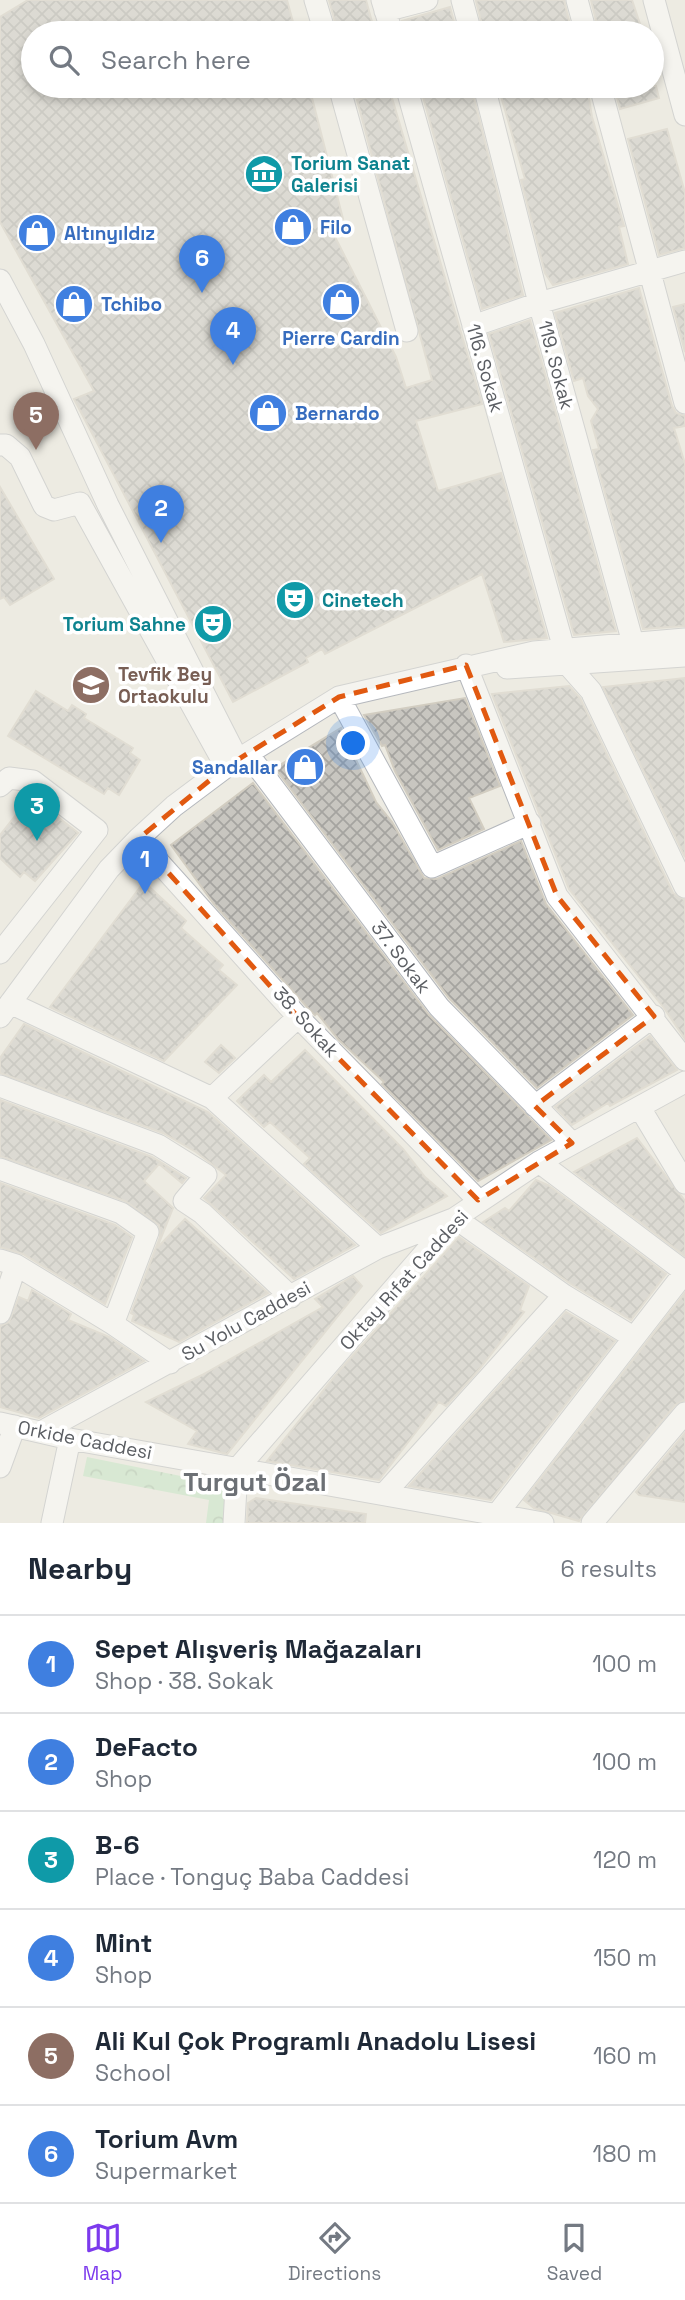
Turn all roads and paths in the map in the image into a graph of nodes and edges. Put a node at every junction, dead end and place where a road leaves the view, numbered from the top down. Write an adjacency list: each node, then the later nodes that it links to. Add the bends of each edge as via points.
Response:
1 (316, 0): 7 (street)
2 (427, 0): 6 (street)
3 (463, 0): 8 (street)
4 (577, 0): 9 (street)
5 (654, 0): 10 (street)
6 (384, 6)
7 (322, 21)
8 (468, 21)
9 (583, 21)
10 (660, 21)
11 (664, 35): 16 (street)
12 (342, 98): 22 (street)
13 (409, 98): 21 (street, 116. Sokak)
14 (487, 98): 20 (street, 119. Sokak)
15 (603, 98): 18 (street)
16 (684, 104)
17 (685, 261): 18 (street)
18 (650, 270): 20 (street); 23 (street)
19 (0, 281): 31 (street)
20 (539, 303): 21 (street); 26 (street, 119. Sokak)
21 (473, 326): 28 (street, 116. Sokak)
22 (407, 331)
23 (685, 403)
24 (0, 445): 31 (street, via 6,444 20,457 44,506 54,510 80,503)
25 (685, 639): 26 (street)
26 (633, 643): 28 (street)
27 (685, 656): 28 (street)
28 (566, 657): 29 (street); 35 (street, via 591,691)
29 (467, 665): 30 (street); 33 (street)
30 (339, 697): 31 (street); 33 (street, via 432,867)
31 (237, 760): 34 (street, via 173,806); 44 (street, 37. Sokak, via 439,1007)
32 (0, 786): 36 (street, via 9,778 33,781 97,830)
33 (530, 823): 38 (street, via 557,896)
34 (138, 839): 37 (street, via 109,869); 39 (street, 38. Sokak)
35 (685, 887)
36 (0, 953)
37 (5, 1010): 43 (street)
38 (654, 1016): 40 (street); 44 (street)
39 (298, 1017): 43 (street); 50 (street, 38. Sokak)
40 (685, 1060)
41 (685, 1082): 45 (street, Oktay Rıfat Caddesi)
42 (0, 1086): 56 (street, via 158,1145 206,1175 184,1201)
43 (212, 1098): 52 (street)
44 (536, 1106): 46 (street, 37. Sokak)
45 (640, 1108): 46 (street, Oktay Rıfat Caddesi); 49 (street)
46 (572, 1143): 47 (street, Oktay Rıfat Caddesi)
47 (539, 1162): 50 (street, Oktay Rıfat Caddesi); 54 (street)
48 (0, 1169): 58 (street, via 121,1213 148,1232)
49 (685, 1183)
50 (478, 1200): 51 (street, Oktay Rıfat Caddesi)
51 (455, 1218): 52 (street, Su Yolu Caddesi); 55 (street); 66 (street, Oktay Rıfat Caddesi)
52 (378, 1248): 56 (street, Su Yolu Caddesi)
53 (8, 1263): 57 (street); 58 (street)
54 (685, 1272): 59 (street)
55 (564, 1295): 59 (street); 67 (street)
56 (291, 1297): 60 (street, Su Yolu Caddesi)
57 (0, 1313)
58 (113, 1324): 60 (street)
59 (633, 1337): 68 (street)
60 (170, 1363): 63 (street, Su Yolu Caddesi)
61 (685, 1413): 72 (street)
62 (8, 1425): 63 (street, Orkide Caddesi); 65 (street)
63 (41, 1433): 64 (street, Orkide Caddesi)
64 (70, 1439): 66 (street, Orkide Caddesi); 69 (street)
65 (0, 1467)
66 (237, 1469): 67 (street, Orkide Caddesi); 70 (street)
67 (384, 1494): 68 (street, Orkide Caddesi)
68 (498, 1513): 71 (street, Orkide Caddesi)
69 (52, 1523)
70 (234, 1523)
71 (543, 1523)
72 (592, 1523)

